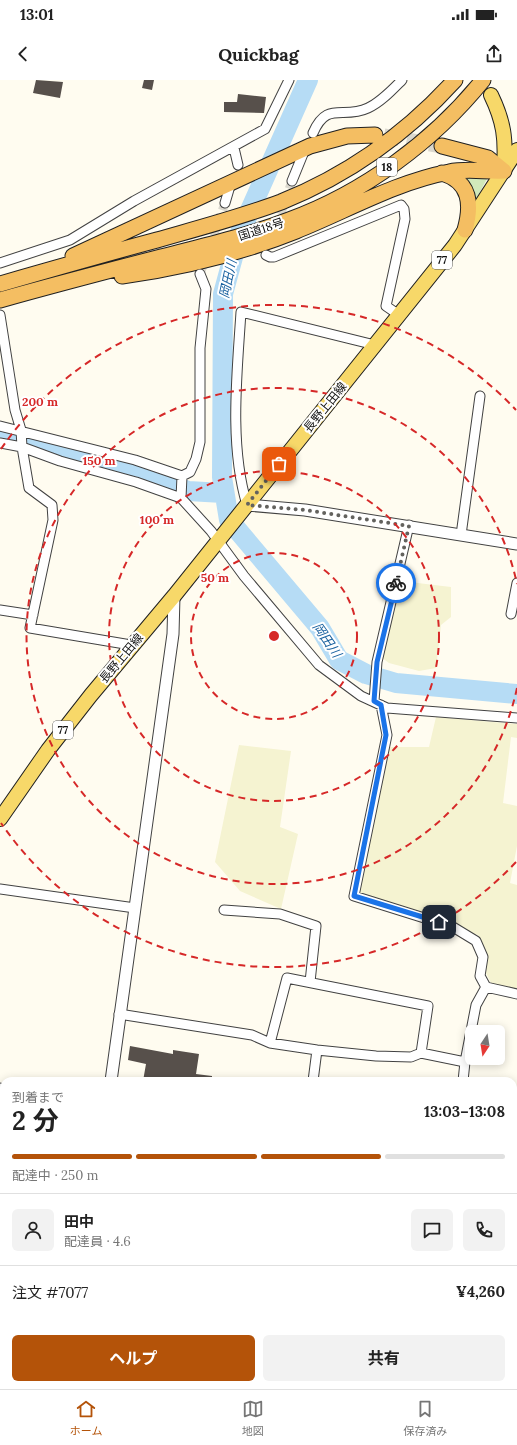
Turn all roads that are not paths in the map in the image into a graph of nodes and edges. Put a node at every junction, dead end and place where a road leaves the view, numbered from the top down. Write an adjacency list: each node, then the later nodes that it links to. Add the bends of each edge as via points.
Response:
1 (289, 80): 9 (street, via 265,130)
2 (402, 80): 6 (street, via 368,108 357,112 328,113 321,117)
3 (456, 80): 20 (highway, 国道18号 / 18, via 418,118 360,161 321,184 281,202 224,221)
4 (483, 80): 23 (highway, 国道18号 / 18, via 438,128 380,173 324,204 289,220 214,244)
5 (491, 95): 12 (main road, via 504,127)
6 (313, 132)
7 (375, 135): 11 (highway, via 335,138)
8 (442, 146): 12 (highway, via 484,156)
9 (234, 148): 14 (street); 19 (street, via 134,201 70,240)
10 (517, 150): 12 (main road, 77)
11 (301, 152): 14 (highway); 15 (street)
12 (510, 172): 13 (highway, via 457,170); 17 (main road, 長野上田線 / 77)
13 (442, 173): 17 (highway, via 457,182 469,198 470,209); 18 (highway, via 421,179)
14 (236, 177): 16 (street); 20 (highway)
15 (292, 182)
16 (225, 203)
17 (465, 230): 26 (main road, 長野上田線 / 77)
18 (266, 248): 23 (highway, via 151,272); 26 (street, via 270,257 274,256 401,205 405,219 386,306)
19 (0, 263)
20 (40, 273): 22 (highway, 国道18号 / 18)
21 (200, 274): 33 (street, via 206,289 200,348 200,442 190,472)
22 (0, 284)
23 (59, 284): 24 (highway, 国道18号 / 18)
24 (0, 300)
25 (0, 314): 30 (street, via 15,410)
26 (398, 315): 27 (main road, 長野上田線 / 77)
27 (375, 345): 35 (main road, 長野上田線 / 77); 35 (street, via 241,312 236,384 238,458)
28 (480, 396): 37 (street)
29 (0, 426): 30 (street)
30 (22, 432): 32 (street); 33 (street, via 135,460)
31 (0, 443): 32 (street)
32 (22, 445): 34 (street, via 60,461); 44 (street, via 29,488 52,505 53,520)
33 (182, 478): 34 (street)
34 (181, 496): 38 (street)
35 (247, 505): 36 (street, via 305,510); 38 (main road, 長野上田線 / 77)
36 (409, 526): 37 (street); 46 (street, via 377,662)
37 (461, 535): 39 (street)
38 (218, 540): 41 (main road, 長野上田線 / 77); 46 (street, via 267,604 319,665 361,696)
39 (517, 544)
40 (517, 583): 43 (street)
41 (174, 596): 45 (main road, 長野上田線 / 77); 50 (street, via 173,634)
42 (0, 610): 44 (street)
43 (511, 614)
44 (33, 615): 45 (street, via 30,628)
45 (131, 645): 48 (main road, 長野上田線 / 77, via 48,750)
46 (377, 703): 47 (street, via 387,708); 53 (street, via 386,735 354,896 453,927 476,941 483,957 480,976)
47 (517, 718)
48 (0, 819)
49 (0, 889): 50 (street)
50 (135, 908): 55 (street)
51 (224, 910): 52 (street, via 280,914 316,926)
52 (310, 982): 57 (street, via 287,978); 59 (street, via 428,1006)
53 (486, 987): 54 (street); 56 (street, via 476,1005)
54 (517, 994)
55 (119, 1014): 57 (street, via 252,1035); 61 (street)
56 (472, 1025)
57 (270, 1043): 58 (street)
58 (317, 1050): 59 (street, via 376,1056 411,1057); 62 (street)
59 (421, 1053): 60 (street)
60 (465, 1062): 63 (street)
61 (111, 1077)
62 (314, 1077)
63 (463, 1077)

